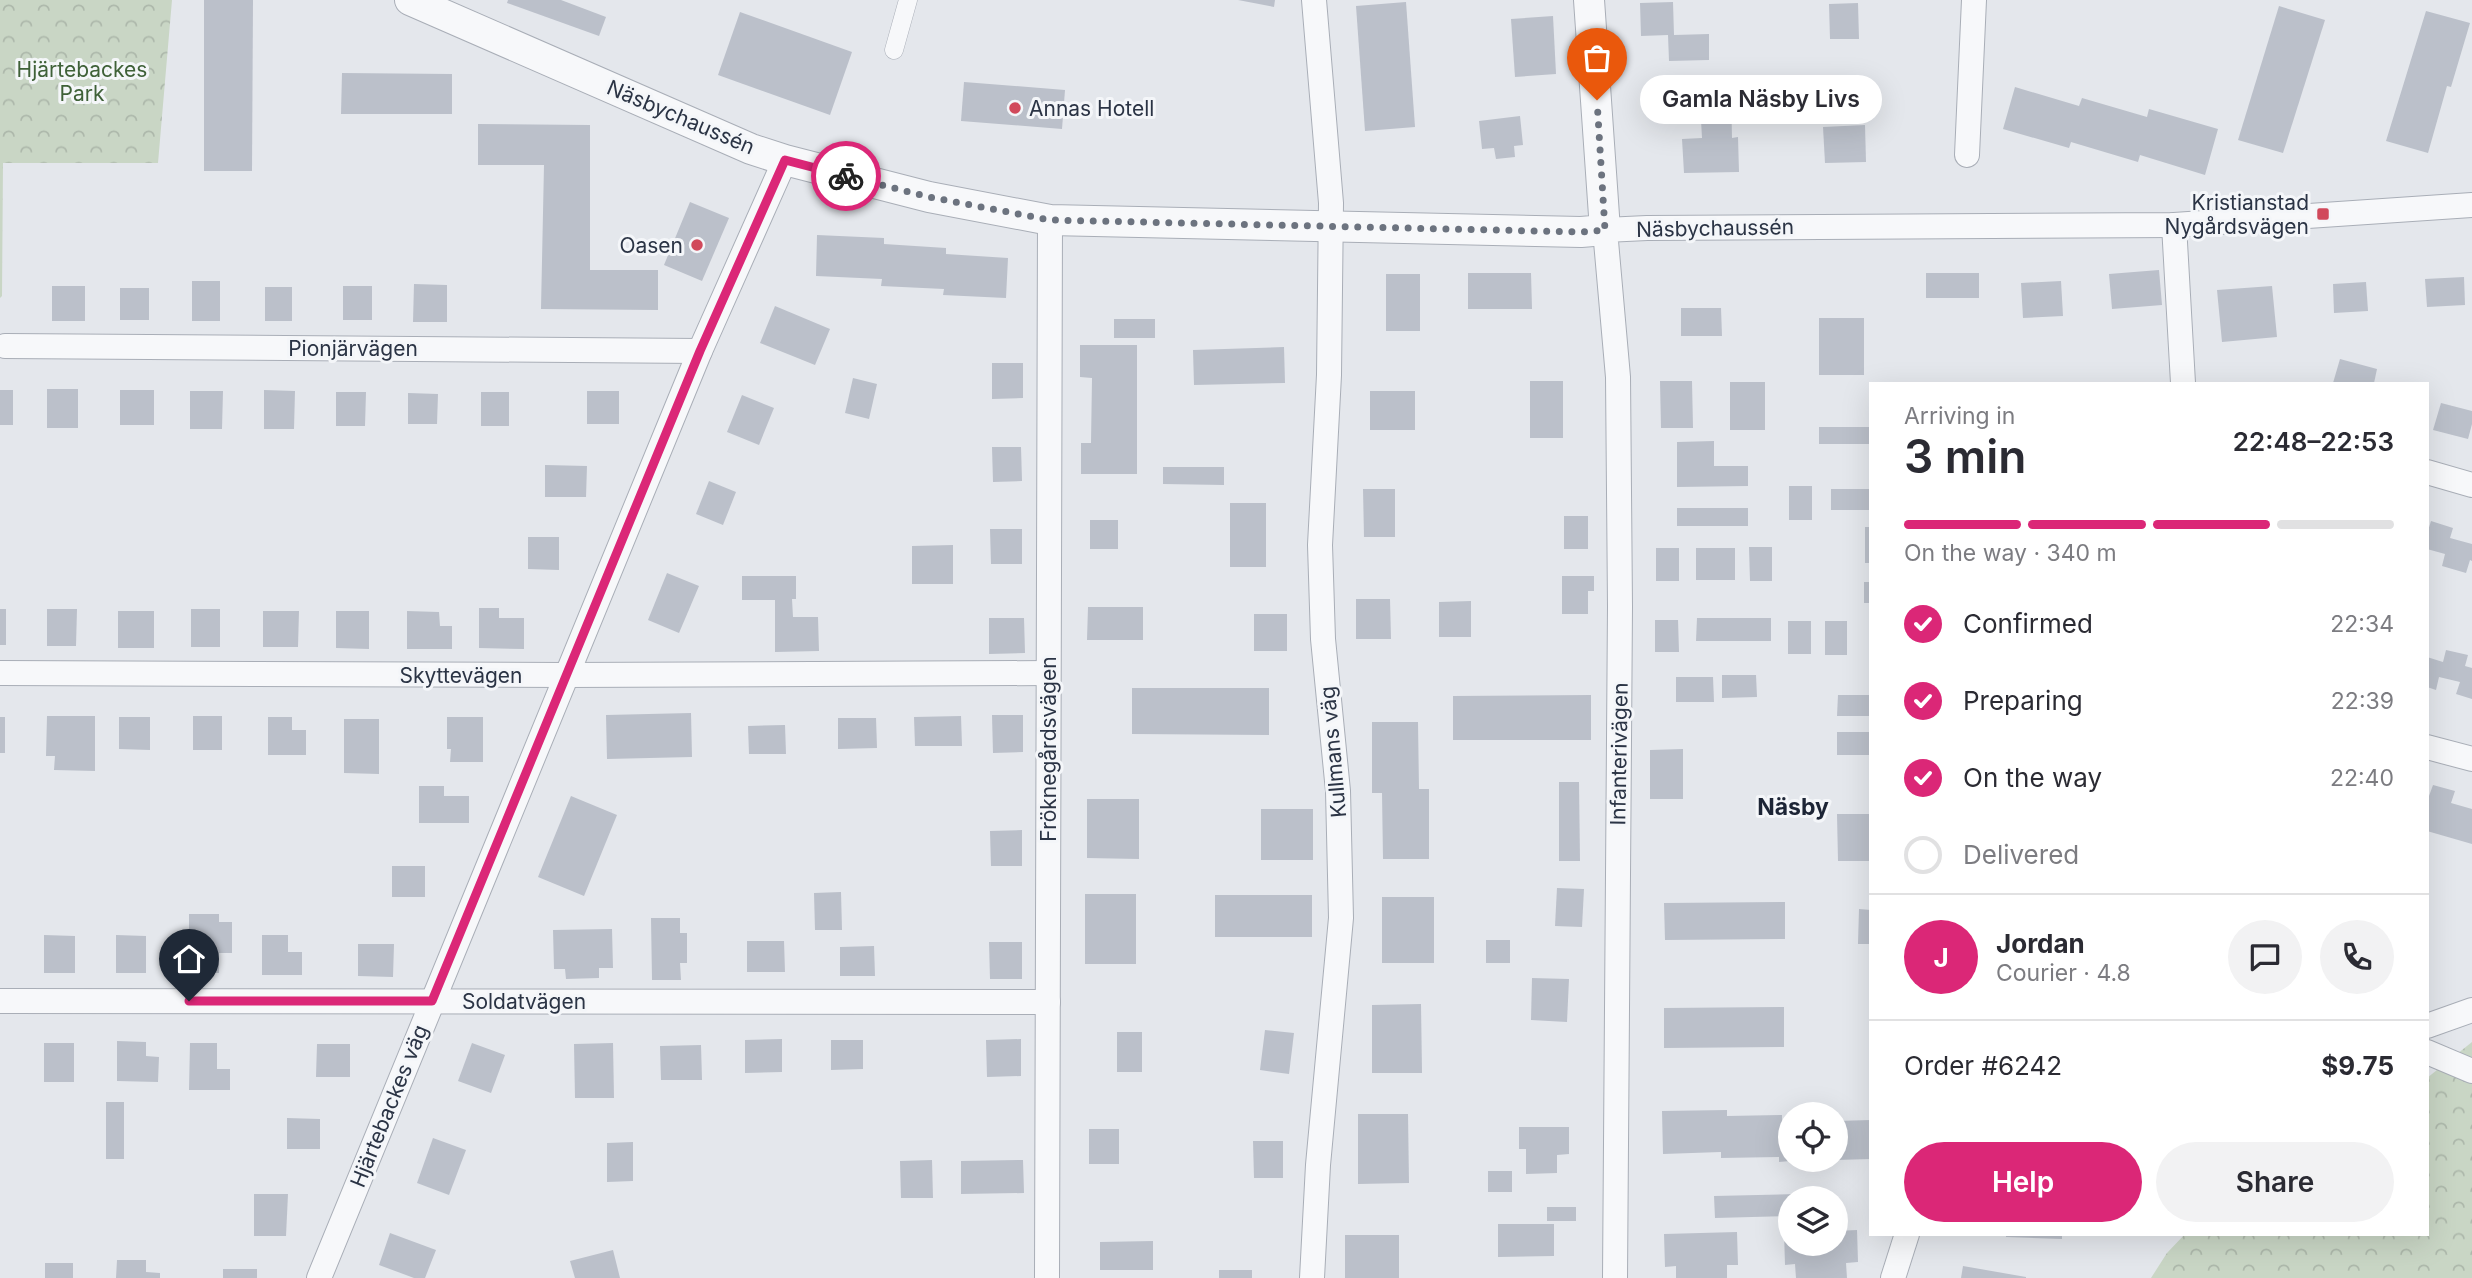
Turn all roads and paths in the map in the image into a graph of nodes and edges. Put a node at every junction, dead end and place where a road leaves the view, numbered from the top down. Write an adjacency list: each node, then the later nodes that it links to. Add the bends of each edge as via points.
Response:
1 (410, 0): 8 (street, Näsbychaussén)
2 (908, 0): 6 (street)
3 (1314, 0): 12 (street, Kullmans väg)
4 (1589, 0): 13 (street)
5 (1974, 0): 7 (street)
6 (894, 50)
7 (1967, 155)
8 (785, 160): 10 (street, Näsbychaussén, via 929,197); 15 (street, Hjärtebackes väg)
9 (2472, 205): 11 (street, Näsbychaussén)
10 (1050, 220): 12 (street, Näsbychaussén); 20 (street, Fröknegårdsvägen)
11 (2174, 225): 13 (street, Näsbychaussén); 16 (street)
12 (1331, 226): 13 (street, Näsbychaussén); 34 (street, Kullmans väg, via 1321,545 1323,639 1338,790 1341,918)
13 (1605, 230): 35 (street, Infanterivägen, via 1618,377)
14 (5, 346): 15 (street, Pionjärvägen)
15 (700, 351): 21 (street, Hjärtebackes väg)
16 (2183, 382)
17 (2429, 473): 18 (street)
18 (2472, 485)
19 (0, 673): 21 (street, Skyttevägen)
20 (1048, 673): 21 (street, Skyttevägen); 26 (street, Fröknegårdsvägen)
21 (565, 675): 25 (street, Hjärtebackes väg)
22 (2429, 748): 23 (street)
23 (2472, 759)
24 (0, 1001): 25 (street, Soldatvägen)
25 (432, 1001): 26 (street, Soldatvägen); 32 (street, Hjärtebackes väg)
26 (1048, 1002): 33 (street, Fröknegårdsvägen)
27 (2472, 1010): 28 (street)
28 (2429, 1025)
29 (2429, 1053): 30 (street)
30 (2472, 1071)
31 (1906, 1236): 36 (street)
32 (318, 1278)
33 (1047, 1278)
34 (1312, 1278)
35 (1615, 1278)
36 (1894, 1278)

